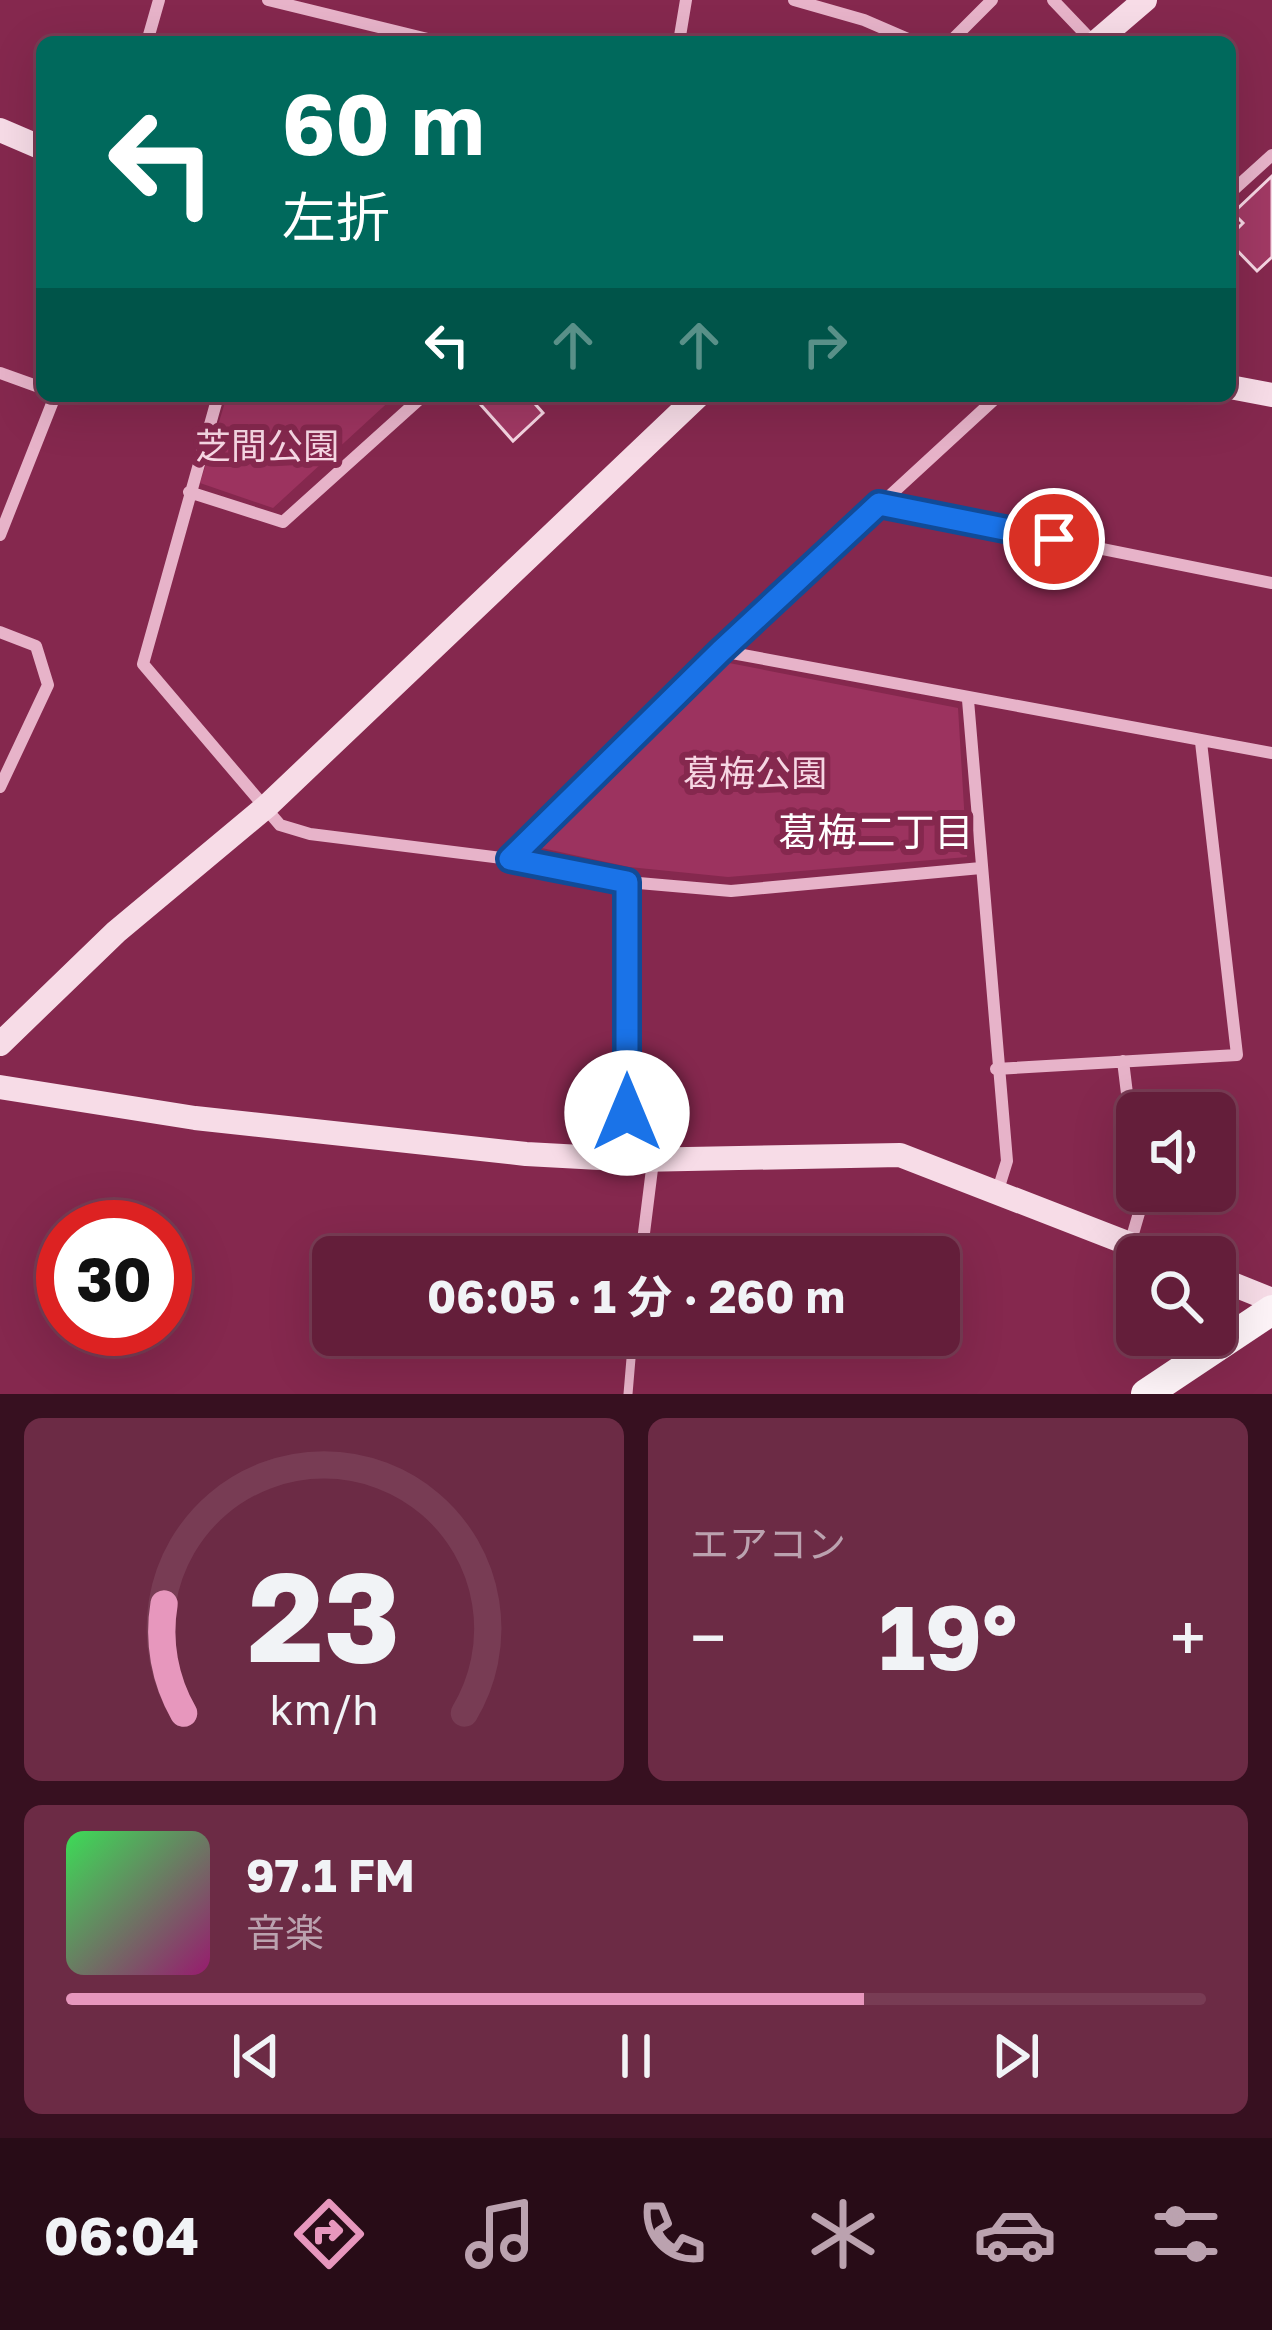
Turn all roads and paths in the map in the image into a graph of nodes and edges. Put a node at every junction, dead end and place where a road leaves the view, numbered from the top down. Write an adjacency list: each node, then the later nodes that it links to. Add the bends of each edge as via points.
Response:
1 (159, 0): 8 (street)
2 (268, 0): 9 (street)
3 (686, 0): 10 (street)
4 (794, 0): 11 (street)
5 (992, 0): 12 (street)
6 (1053, 0): 13 (street)
7 (1144, 0): 14 (street)
8 (149, 36)
9 (415, 36)
10 (680, 36)
11 (902, 36)
12 (956, 36)
13 (1089, 36)
14 (1102, 36)
15 (0, 130): 16 (street)
16 (36, 145)
17 (1272, 155): 18 (street)
18 (1236, 188)
19 (0, 373): 20 (street)
20 (36, 386)
21 (1236, 388): 22 (street)
22 (1272, 395)
23 (52, 402): 29 (street)
24 (216, 402): 28 (street)
25 (416, 402): 28 (street, via 283,522)
26 (692, 402): 39 (street)
27 (991, 402): 30 (street)
28 (189, 492): 39 (street, via 143,664)
29 (6, 504): 31 (street)
30 (879, 504): 32 (street); 34 (street)
31 (0, 535)
32 (1272, 583)
33 (0, 632): 38 (street, via 36,646 48,685)
34 (721, 651): 35 (street); 40 (street)
35 (968, 700): 36 (street); 41 (street)
36 (1201, 742): 37 (street); 44 (street, via 1237,1054)
37 (1272, 753)
38 (0, 787)
39 (267, 806): 40 (street, via 280,825 310,834); 43 (street, via 116,932)
40 (510, 859): 42 (street)
41 (981, 868): 42 (street, via 731,891); 45 (street)
42 (627, 882): 48 (street)
43 (0, 1044)
44 (1123, 1061): 45 (street); 47 (street)
45 (996, 1069): 50 (street, via 1007,1161)
46 (0, 1088): 48 (street, via 195,1118)
47 (1127, 1092)
48 (627, 1159): 49 (street)
49 (653, 1160): 50 (street, via 886,1153); 51 (street)
50 (998, 1190): 52 (street)
51 (644, 1236)
52 (1116, 1238)
53 (1236, 1285): 54 (street)
54 (1272, 1300)
55 (1272, 1310): 58 (main road)
56 (631, 1356): 57 (lane)
57 (628, 1394)
58 (1145, 1394)

